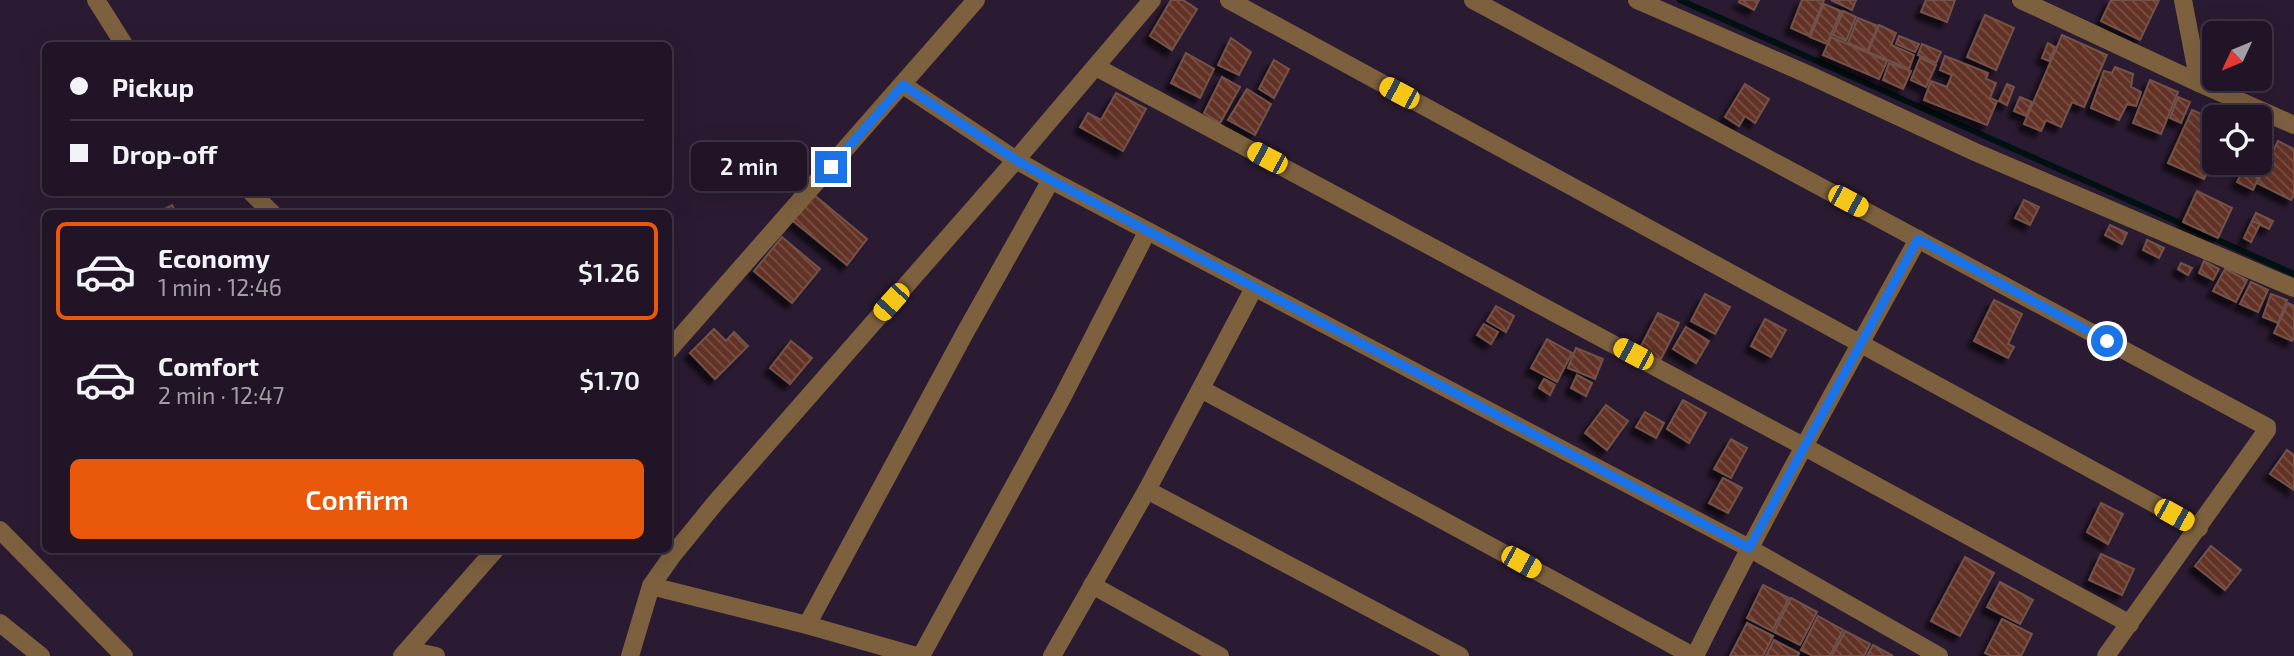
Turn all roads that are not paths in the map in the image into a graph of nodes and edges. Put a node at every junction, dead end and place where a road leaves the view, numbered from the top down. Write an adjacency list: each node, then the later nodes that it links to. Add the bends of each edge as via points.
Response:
1 (96, 0): 9 (street)
2 (975, 0): 12 (street)
3 (1152, 0): 10 (street)
4 (1229, 0): 22 (street)
5 (1473, 0): 19 (street)
6 (1637, 0): 21 (street, via 1975,152)
7 (2021, 0): 11 (street)
8 (2183, 0): 11 (street)
9 (122, 42)
10 (1096, 67): 14 (street); 25 (street)
11 (2199, 83): 13 (street)
12 (903, 85): 14 (street); 23 (street)
13 (2294, 125)
14 (1016, 160): 15 (street); 32 (street, via 716,502)
15 (1051, 180): 18 (street); 35 (street)
16 (255, 196): 17 (street)
17 (269, 210)
18 (1147, 232): 20 (street); 41 (street, via 1062,398)
19 (1918, 239): 22 (street); 27 (street, via 2267,427)
20 (1254, 288): 24 (street); 29 (street)
21 (2294, 288)
22 (1861, 344): 25 (street); 27 (street)
23 (672, 346)
24 (1201, 389): 26 (street); 45 (street)
25 (1803, 446): 29 (street); 34 (street)
26 (1147, 490): 31 (street); 44 (street)
27 (2199, 528): 34 (street)
28 (0, 530): 38 (street)
29 (1749, 548): 45 (street); 46 (street)
30 (492, 553): 36 (street)
31 (1092, 585): 42 (street); 43 (street)
32 (651, 586): 35 (street); 40 (street)
33 (0, 623): 37 (street)
34 (2130, 624): 47 (street)
35 (807, 625): 41 (street)
36 (405, 653): 39 (street)
37 (41, 656)
38 (124, 656)
39 (436, 656)
40 (630, 656)
41 (919, 656)
42 (1052, 656)
43 (1220, 656)
44 (1460, 656)
45 (1694, 656)
46 (1939, 656)
47 (2106, 656)

